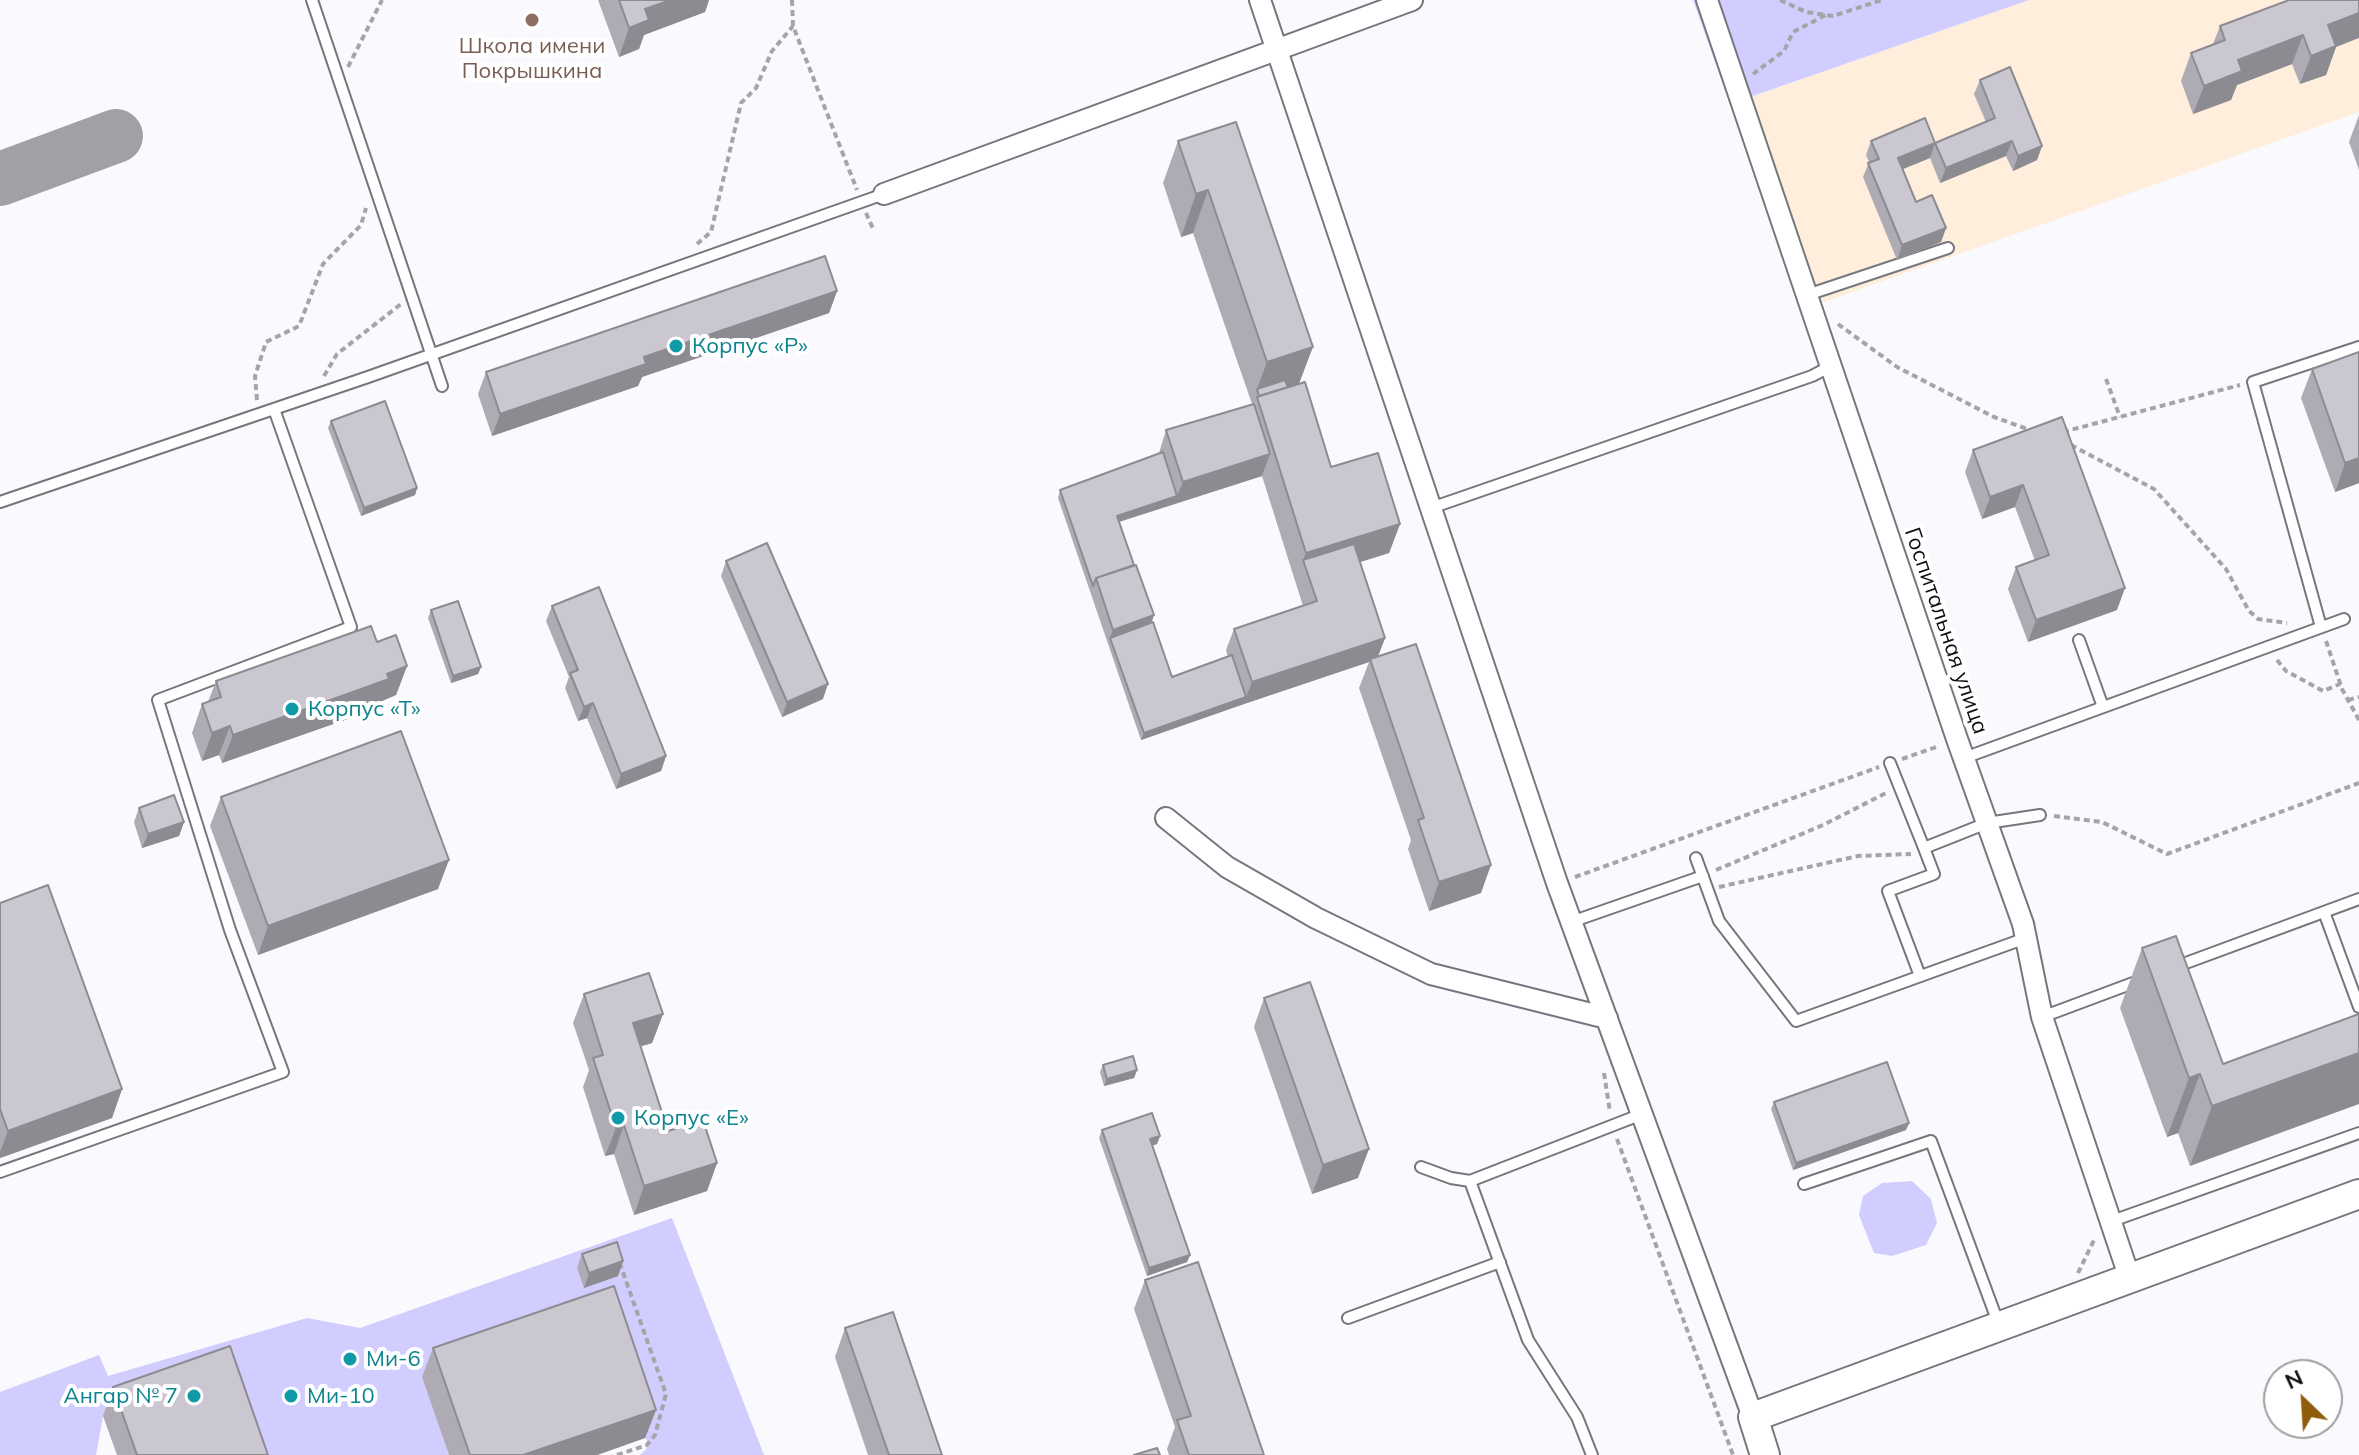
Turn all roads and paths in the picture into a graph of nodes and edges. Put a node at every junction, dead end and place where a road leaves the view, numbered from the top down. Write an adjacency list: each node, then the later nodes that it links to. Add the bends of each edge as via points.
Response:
1 (312, 0): 13 (lane)
2 (382, 0): 13 (path)
3 (792, 0): 10 (path)
4 (1260, 0): 11 (street)
5 (1412, 0): 11 (street)
6 (1707, 0): 21 (street, Госпитальная улица)
7 (1780, 0): 9 (path)
8 (1882, 0): 9 (path)
9 (1826, 15): 12 (path, via 1793,32 1784,51)
10 (793, 26): 16 (path); 19 (path, via 772,51 756,88 741,103 711,232)
11 (1277, 50): 15 (street); 35 (street)
12 (1752, 75)
13 (340, 83): 14 (lane)
14 (377, 193): 20 (lane); 31 (path, via 369,197 361,225 323,264 299,326 266,342 255,376)
15 (884, 194): 16 (lane)
16 (862, 202): 17 (path); 19 (lane)
17 (874, 231)
18 (1948, 248): 21 (lane)
19 (662, 272): 24 (lane)
20 (410, 290): 24 (lane); 29 (path, via 393,311 337,354)
21 (1807, 295): 25 (street, Госпитальная улица)
22 (1833, 314): 33 (path, via 1836,323 1897,367 2016,427)
23 (2359, 347): 27 (lane)
24 (431, 353): 28 (lane); 29 (lane)
25 (1831, 366): 35 (lane); 45 (street, Госпитальная улица)
26 (2106, 379): 32 (path)
27 (2253, 382): 32 (path); 37 (lane)
28 (442, 386)
29 (313, 396): 30 (lane)
30 (274, 409): 31 (lane); 72 (lane, via 351,627 158,700 230,930 283,1072)
31 (258, 415): 34 (lane)
32 (2120, 417): 37 (path, via 2053,435 2154,489 2226,569 2258,619)
33 (2040, 432)
34 (0, 502)
35 (1431, 508): 55 (street)
36 (2344, 619): 37 (lane)
37 (2320, 623): 40 (path); 43 (lane)
38 (2079, 640): 43 (lane)
39 (2277, 660): 40 (path, via 2286,671 2323,691)
40 (2340, 684): 42 (path)
41 (2359, 697): 42 (path)
42 (2348, 700): 44 (path)
43 (2103, 707): 45 (lane)
44 (2359, 720)
45 (1960, 749): 46 (path); 51 (street, Госпитальная улица)
46 (1890, 763): 48 (lane); 55 (path)
47 (2359, 783): 49 (path, via 2167,854 2102,822)
48 (1899, 786): 52 (lane); 54 (path)
49 (2040, 815): 51 (lane)
50 (1166, 818): 66 (street, via 1227,867 1431,974)
51 (1987, 823): 52 (lane); 60 (street, Госпитальная улица)
52 (1924, 848): 56 (path, via 1912,854 1858,856); 62 (lane, via 1934,874 1888,891)
53 (1696, 858): 54 (lane)
54 (1703, 876): 56 (lane); 59 (lane)
55 (1557, 883): 59 (street)
56 (1708, 890): 62 (lane, via 1719,921 1796,1021)
57 (2359, 899): 58 (lane)
58 (2324, 912): 61 (lane); 64 (lane)
59 (1571, 922): 66 (street)
60 (2026, 938): 62 (lane); 65 (street, Госпитальная улица)
61 (2173, 968): 63 (lane); 65 (lane)
62 (1920, 976)
63 (2179, 986)
64 (2359, 1007)
65 (2042, 1017): 76 (street, Госпитальная улица)
66 (1607, 1018): 68 (street)
67 (1603, 1067): 69 (path)
68 (1642, 1114): 69 (lane); 83 (street)
69 (1612, 1125): 73 (lane); 86 (path)
70 (2359, 1133): 76 (lane)
71 (1421, 1167): 73 (lane)
72 (0, 1172)
73 (1470, 1181): 77 (lane)
74 (1804, 1184): 82 (lane, via 1931,1141)
75 (2359, 1194): 80 (street)
76 (2110, 1216): 79 (path); 80 (street, Госпитальная улица)
77 (1500, 1262): 81 (lane); 85 (lane, via 1528,1340 1577,1417)
78 (620, 1264): 84 (path, via 666,1394 655,1435 647,1445)
79 (2075, 1279)
80 (2130, 1279): 82 (street)
81 (1348, 1318)
82 (2000, 1326): 83 (street)
83 (1753, 1417): 87 (street)
84 (617, 1455)
85 (1592, 1455)
86 (1733, 1455)
87 (1765, 1455)

